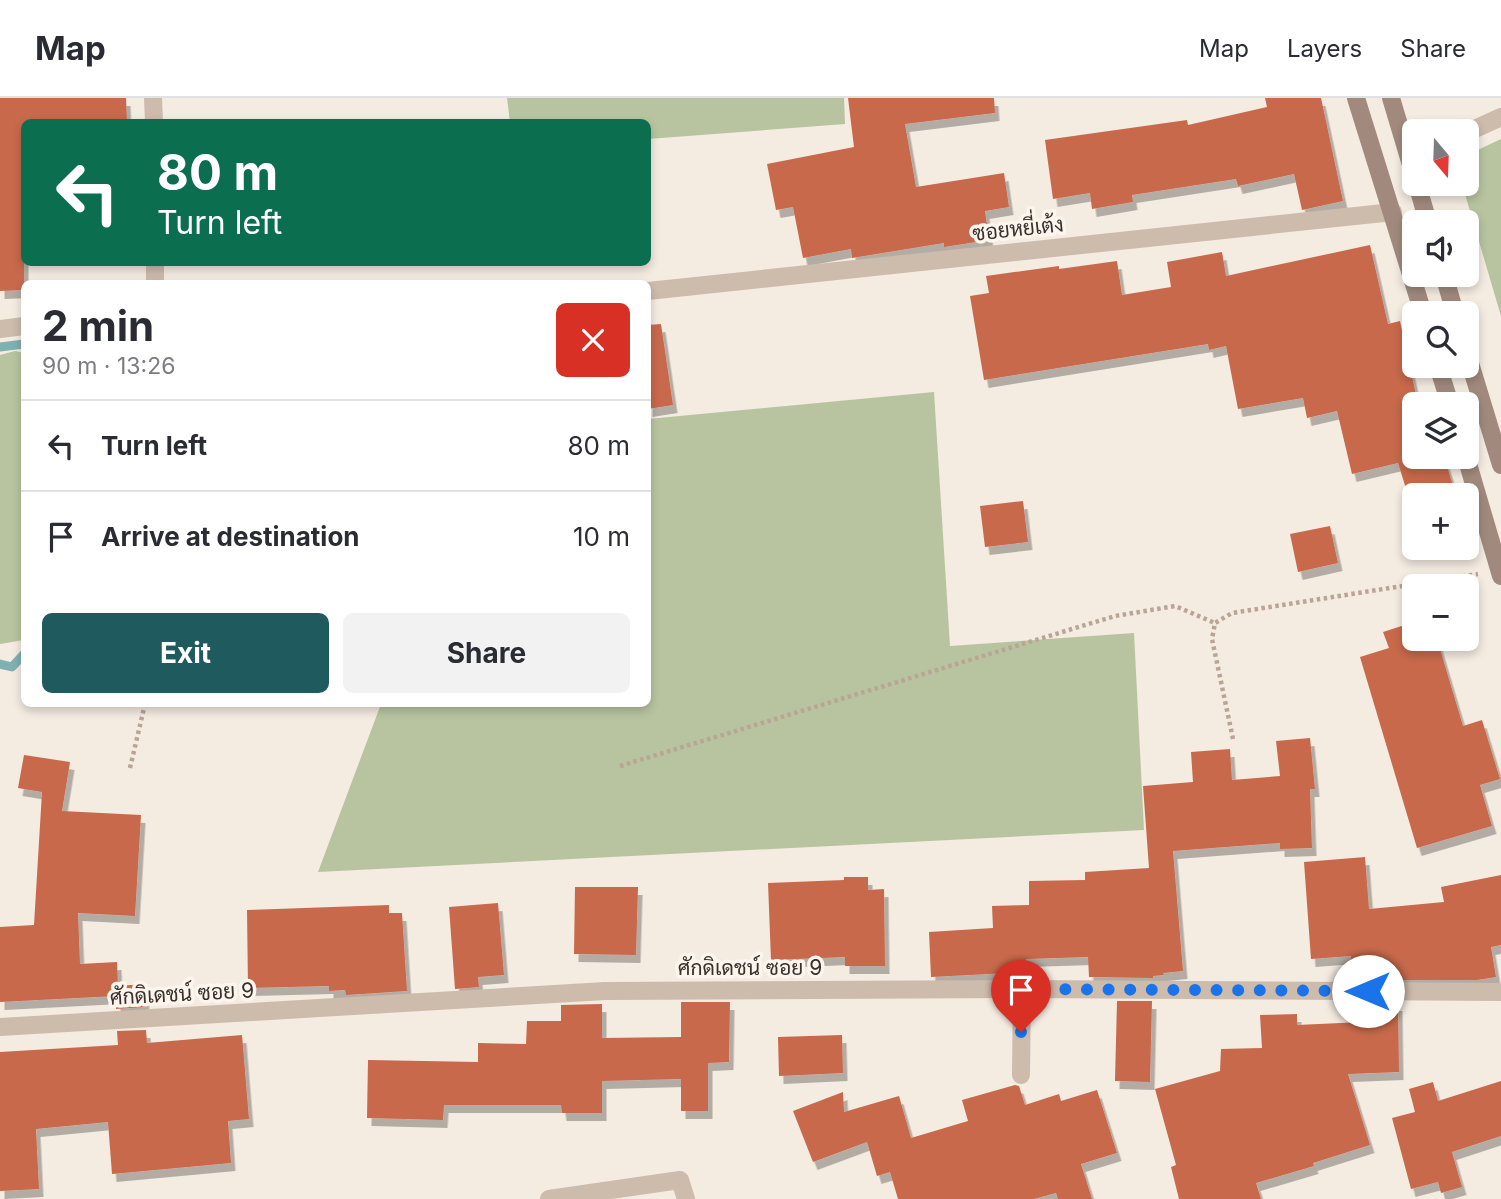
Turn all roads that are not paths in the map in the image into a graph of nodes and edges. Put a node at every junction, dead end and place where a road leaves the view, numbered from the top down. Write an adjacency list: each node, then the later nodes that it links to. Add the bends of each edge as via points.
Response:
1 (153, 98): 5 (street)
2 (1356, 98): 8 (main road)
3 (1391, 98): 7 (main road)
4 (1501, 117): 6 (street)
5 (153, 119)
6 (1479, 127)
7 (1402, 133)
8 (1393, 212): 9 (street, ซอยหยี่เต้ง); 10 (main road)
9 (651, 292)
10 (1419, 301)
11 (21, 326): 12 (street)
12 (0, 329)
13 (1475, 378): 14 (main road)
14 (1501, 465)
15 (1470, 469): 16 (main road)
16 (1500, 573)
17 (1022, 989): 18 (street, ศักดิเดชน์ ซอย 9); 19 (street, ศักดิเดชน์ ซอย 9, via 605,991); 20 (street)
18 (1501, 992)
19 (0, 1027)
20 (1021, 1075)
21 (549, 1199): 22 (street, via 680,1180)
22 (687, 1199)

